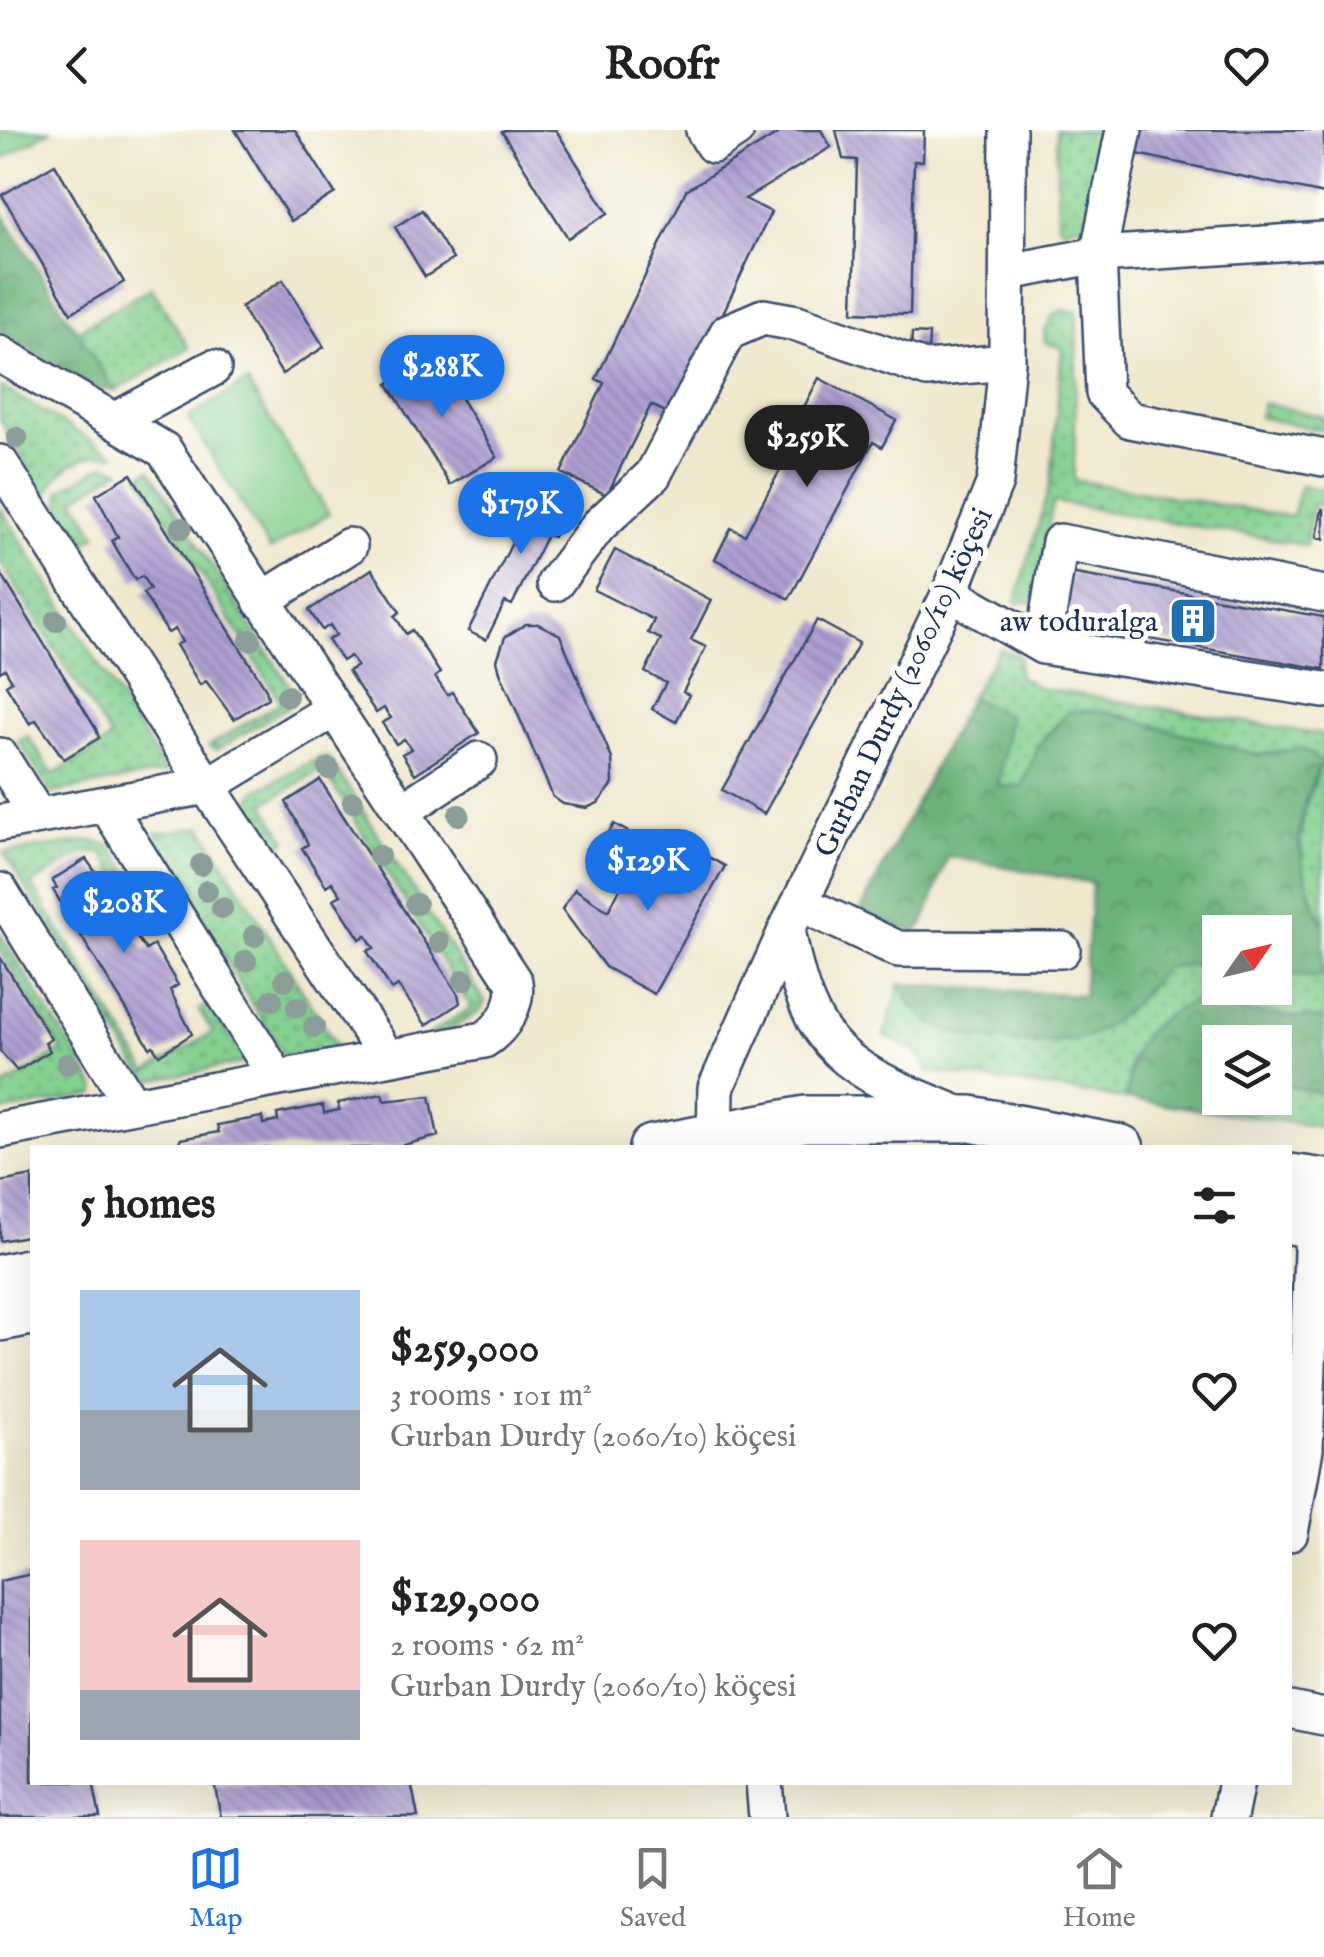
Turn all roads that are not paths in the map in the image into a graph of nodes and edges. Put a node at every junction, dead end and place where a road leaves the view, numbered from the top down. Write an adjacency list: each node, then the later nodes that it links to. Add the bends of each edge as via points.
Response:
1 (704, 130): 2 (street, via 713,145)
2 (736, 130)
3 (1008, 130): 7 (street, Gurban Durdy (2060/10) köçesi)
4 (1124, 130): 6 (street)
5 (1324, 240): 6 (street)
6 (1098, 256): 7 (street); 12 (street, via 1104,393 1130,420)
7 (1009, 272): 9 (street, Gurban Durdy (2060/10) köçesi)
8 (0, 354): 11 (street)
9 (1007, 362): 15 (street, via 927,370 763,317 728,332 653,474 598,526); 16 (street, Gurban Durdy (2060/10) köçesi, via 995,482)
10 (213, 368): 11 (street)
11 (116, 420): 18 (street, via 164,450)
12 (1324, 458)
13 (0, 463): 24 (street)
14 (349, 546): 18 (street)
15 (554, 584)
16 (950, 592): 19 (street); 30 (street, Gurban Durdy (2060/10) köçesi)
17 (1324, 594): 19 (street, via 1060,542)
18 (261, 601): 21 (street)
19 (1043, 646): 20 (street)
20 (1324, 690)
21 (334, 709): 24 (street); 26 (street)
22 (0, 756): 27 (street)
23 (479, 760): 26 (street)
24 (207, 786): 25 (street); 32 (street)
25 (106, 804): 27 (street); 33 (street)
26 (402, 811): 32 (street, via 514,982 516,996 498,1032 484,1040)
27 (38, 816): 28 (street)
28 (0, 823)
29 (0, 891): 34 (street)
30 (794, 916): 31 (street, via 898,949); 35 (street, via 795,979 818,1027 854,1069); 37 (street, Gurban Durdy (2060/10) köçesi, via 716,1088)
31 (1062, 950)
32 (387, 1057): 33 (street)
33 (277, 1078): 34 (street)
34 (132, 1105): 36 (street)
35 (971, 1119): 37 (main road, via 805,1118); 39 (main road)
36 (0, 1130)
37 (715, 1141): 38 (main road)
38 (679, 1145)
39 (1105, 1145)
40 (1292, 1180): 41 (main road)
41 (1313, 1213): 46 (street, via 1306,1449)
42 (30, 1272): 43 (main road)
43 (0, 1278)
44 (30, 1312): 45 (main road)
45 (0, 1318)
46 (1292, 1522)
47 (1292, 1710): 48 (street)
48 (1324, 1717)
49 (764, 1785): 51 (street)
50 (1235, 1785): 52 (street)
51 (767, 1817)
52 (1229, 1817)

